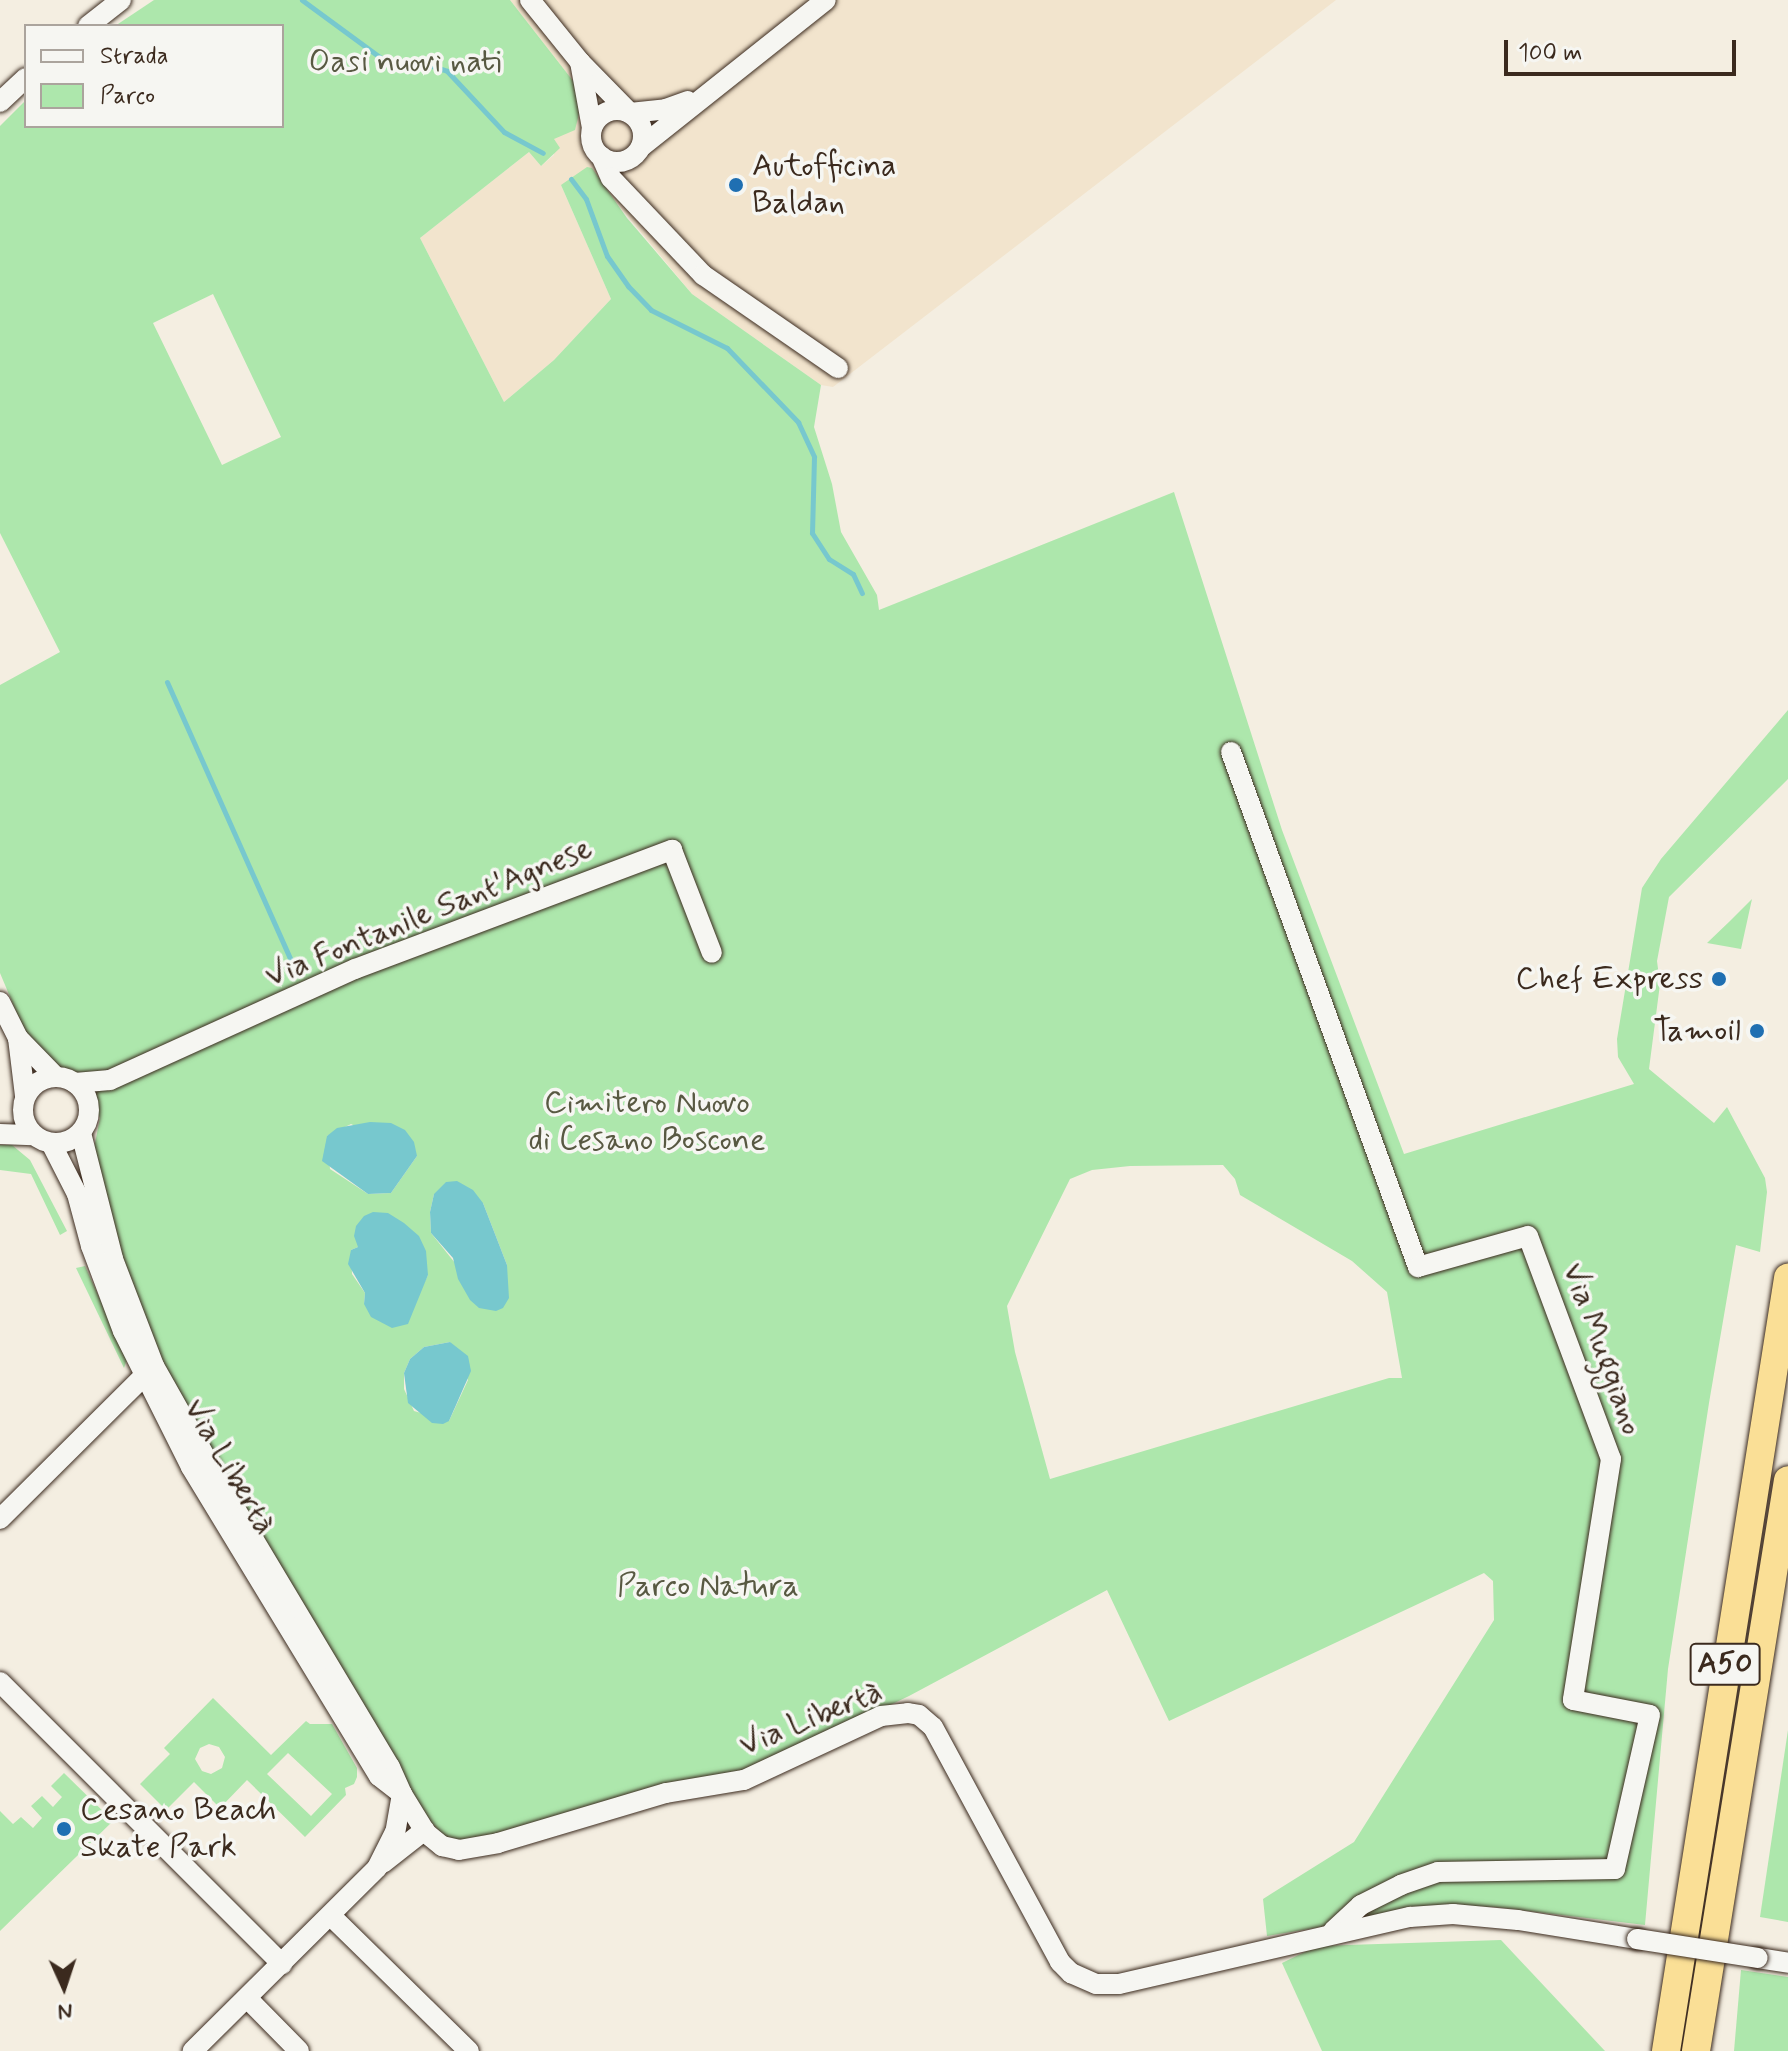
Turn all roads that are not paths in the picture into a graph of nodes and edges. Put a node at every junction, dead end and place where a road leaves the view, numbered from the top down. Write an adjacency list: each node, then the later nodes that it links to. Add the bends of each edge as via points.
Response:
1 (121, 0): 4 (street)
2 (530, 0): 5 (street)
3 (826, 0): 7 (street)
4 (91, 24)
5 (580, 62): 9 (street); 10 (street)
6 (24, 80): 8 (street)
7 (702, 95): 9 (street, via 666,109); 11 (street)
8 (0, 102)
9 (630, 113): 10 (street, via 608,111); 11 (street, via 641,124)
10 (592, 128): 12 (street, via 592,143)
11 (636, 152): 12 (street, via 615,162); 13 (street, via 628,177)
12 (601, 156): 13 (street, via 611,178)
13 (633, 198): 14 (street, via 711,282)
14 (838, 368)
15 (1231, 752): 36 (street, Via Muggiano, via 1418,1267 1528,1236 1611,1459 1573,1700 1650,1715 1615,1869 1438,1872 1361,1905)
16 (712, 953): 20 (street, Via Fontanile Sant'Agnese, via 672,850 392,955)
17 (0, 1002): 18 (street)
18 (18, 1038): 19 (street); 21 (street)
19 (66, 1080): 20 (street); 21 (street, via 37,1082); 22 (street, via 88,1100)
20 (110, 1080): 22 (street)
21 (24, 1100): 23 (street); 26 (street, via 24,1121)
22 (89, 1111): 24 (street)
23 (0, 1123)
24 (81, 1133): 26 (street, via 72,1139); 28 (street, Via Libertà)
25 (0, 1134): 26 (street)
26 (42, 1139): 28 (street, Via Libertà, via 77,1194 96,1261)
27 (1788, 1278): 44 (highway, A50)
28 (149, 1370): 30 (street); 32 (street, Via Libertà, via 191,1467 379,1776)
29 (1788, 1480): 45 (highway, A50)
30 (0, 1519)
31 (0, 1682): 39 (street)
32 (402, 1794): 33 (street, Via Libertà); 34 (street, via 395,1832)
33 (425, 1830): 34 (street); 37 (street, Via Libertà, via 442,1846 459,1850 498,1843 666,1793 744,1780 881,1716 908,1713 933,1727 1051,1949 1071,1973 1096,1984 1119,1984)
34 (377, 1868): 35 (street)
35 (331, 1916): 39 (street); 43 (street)
36 (1330, 1934): 37 (street, Via Muggiano); 38 (street, Via Muggiano, bridge, via 1453,1914)
37 (1266, 1949)
38 (1788, 1963)
39 (282, 1964): 40 (street)
40 (247, 1998): 41 (street); 42 (street)
41 (193, 2051)
42 (299, 2051)
43 (469, 2051)
44 (1666, 2051)
45 (1696, 2051)

